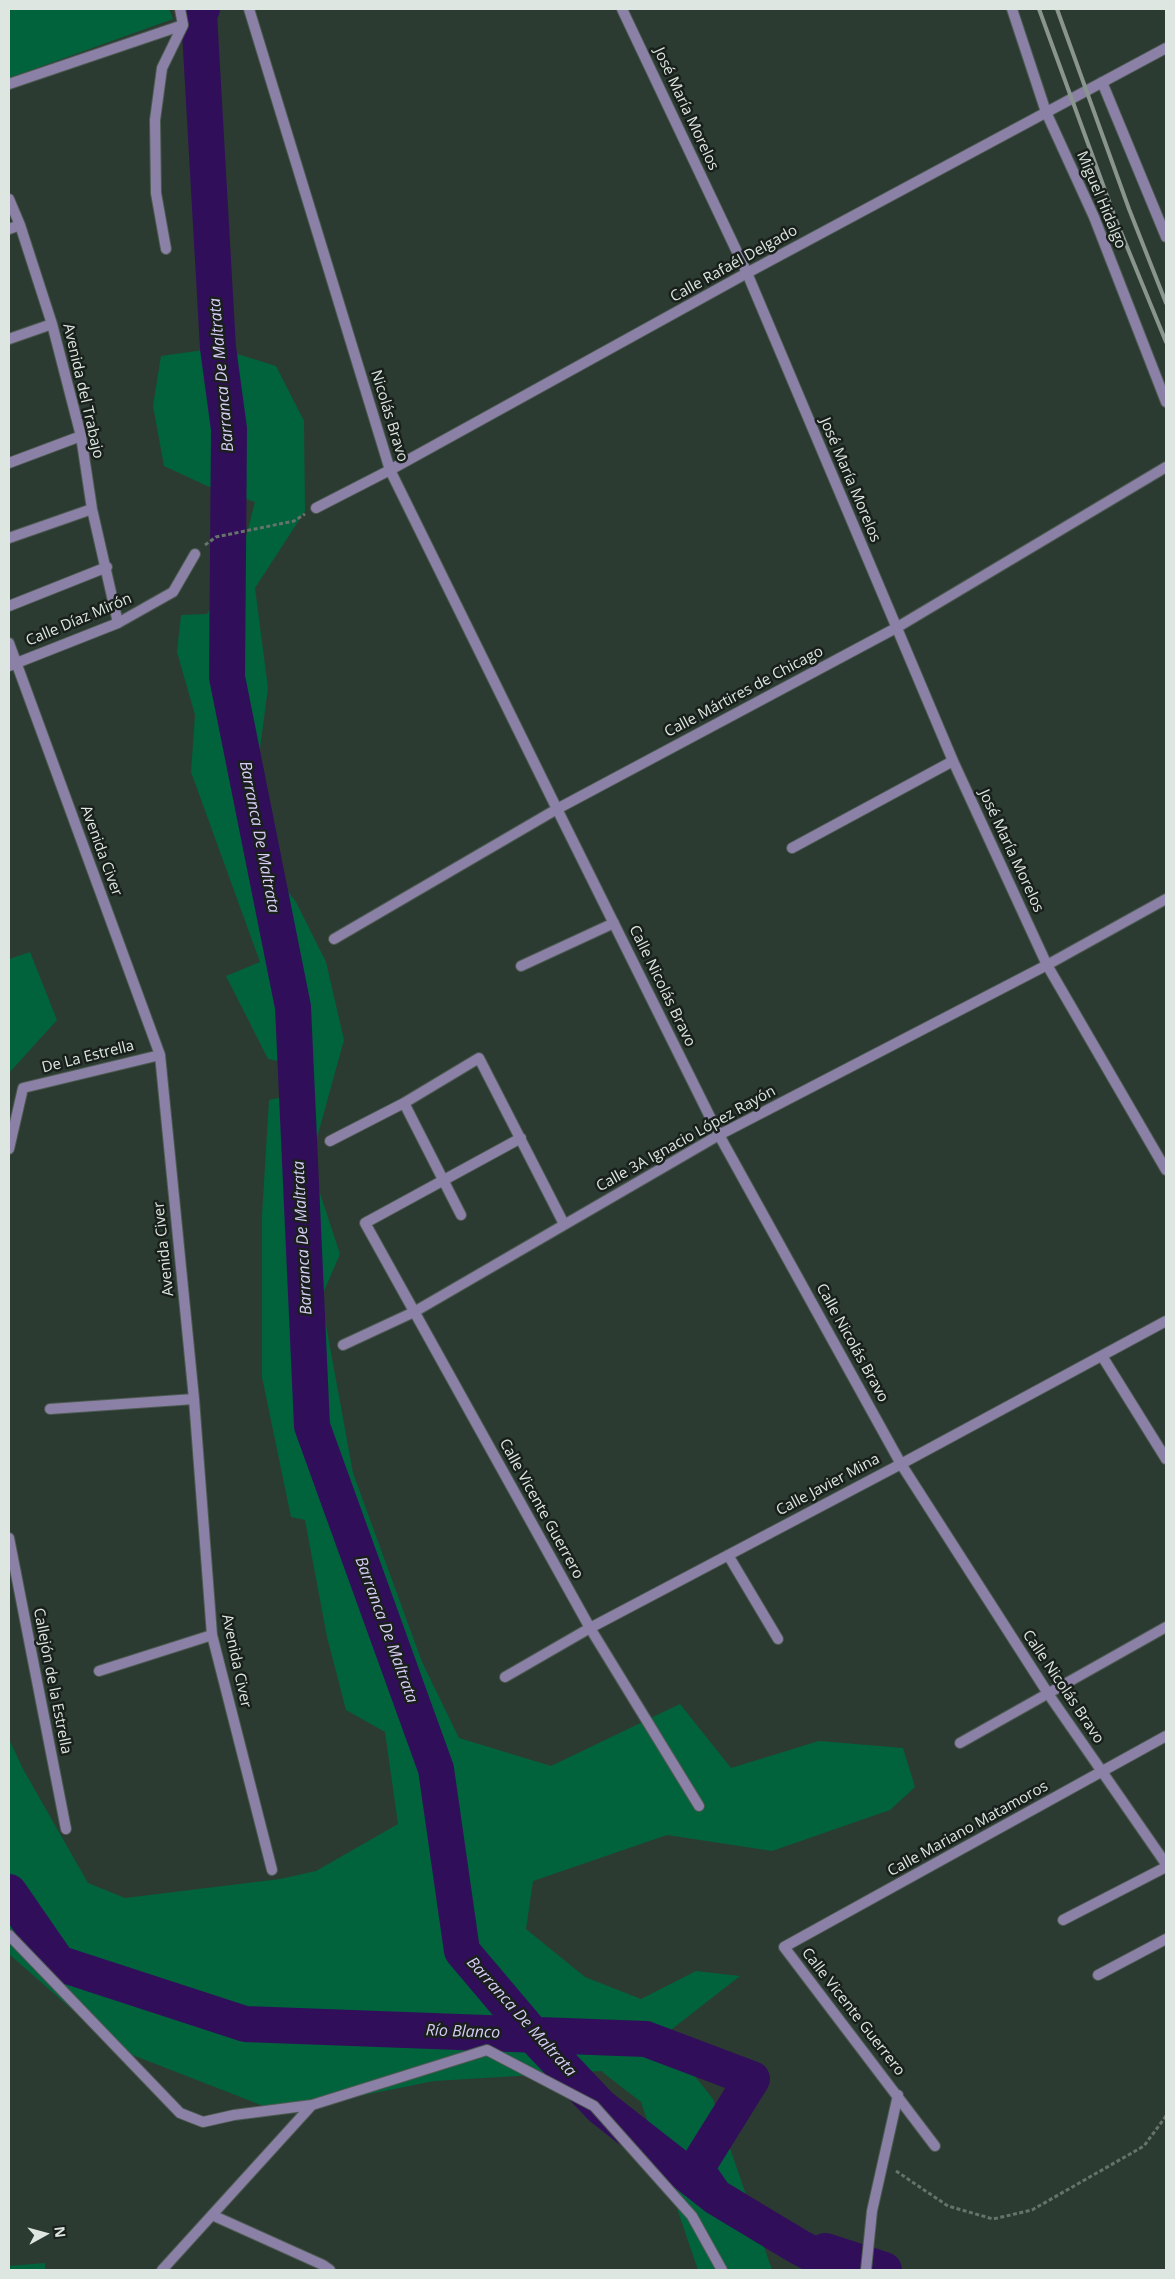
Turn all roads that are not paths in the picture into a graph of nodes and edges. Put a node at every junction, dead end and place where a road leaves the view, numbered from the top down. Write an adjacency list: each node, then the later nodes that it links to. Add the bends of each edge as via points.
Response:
1 (180, 9): 5 (street)
2 (249, 9): 22 (street, Nicolás Bravo)
3 (622, 9): 15 (street, José María Morelos)
4 (1012, 9): 9 (street, Miguel Hidalgo)
5 (184, 25): 8 (street); 14 (street, via 162,68 155,120 156,193)
6 (1166, 48): 7 (street, Calle Rafaél Delgado)
7 (1102, 82): 9 (street, Calle Rafaél Delgado); 13 (street)
8 (9, 84)
9 (1046, 112): 15 (street, Calle Rafaél Delgado); 18 (street, Miguel Hidalgo, via 1094,217)
10 (10, 204): 11 (street, Avenida del Trabajo)
11 (20, 225): 12 (street); 16 (street, Avenida del Trabajo)
12 (9, 229)
13 (1166, 237)
14 (166, 249)
15 (747, 273): 22 (street, Calle Rafaél Delgado); 30 (street, José María Morelos)
16 (52, 324): 17 (street); 19 (street, Avenida del Trabajo)
17 (9, 340)
18 (1166, 402)
19 (81, 436): 20 (street); 24 (street, Avenida del Trabajo)
20 (9, 463)
21 (1166, 468): 30 (street, Calle Mártires de Chicago)
22 (390, 470): 23 (street, Calle Rafaél Delgado); 34 (street, Nicolás Bravo)
23 (316, 508)
24 (92, 509): 25 (street); 27 (street, Avenida del Trabajo)
25 (9, 538)
26 (195, 554): 29 (street, Calle Díaz Mirón, via 173,592)
27 (107, 568): 28 (street); 29 (street, Avenida del Trabajo)
28 (9, 606)
29 (118, 623): 32 (street, Calle Díaz Mirón)
30 (896, 628): 33 (street, José María Morelos); 34 (street, Calle Mártires de Chicago)
31 (9, 643): 32 (street, Avenida Civer)
32 (12, 664): 41 (street, Avenida Civer)
33 (953, 761): 35 (street); 39 (street, José María Morelos)
34 (557, 809): 37 (street, Calle Nicolás Bravo); 38 (street, Calle Mártires de Chicago)
35 (792, 848)
36 (1166, 899): 39 (street, Calle 3A Ignacio López Rayón)
37 (614, 923): 40 (street); 43 (street, Calle Nicolás Bravo)
38 (334, 939)
39 (1047, 965): 43 (street, Calle 3A Ignacio López Rayón); 47 (street, José María Morelos)
40 (521, 966)
41 (160, 1055): 46 (street, De La Estrella, via 23,1088); 55 (street, Avenida Civer)
42 (404, 1102): 44 (street, via 479,1058); 45 (street); 48 (street)
43 (719, 1135): 50 (street, Calle 3A Ignacio López Rayón); 58 (street, Calle Nicolás Bravo)
44 (521, 1138): 48 (street); 50 (street)
45 (330, 1141)
46 (9, 1149)
47 (1166, 1170)
48 (444, 1181): 49 (street); 51 (street, Calle Vicente Guerrero, via 365,1223)
49 (461, 1215)
50 (564, 1224): 51 (street, Calle 3A Ignacio López Rayón)
51 (414, 1312): 53 (street, Calle 3A Ignacio López Rayón); 62 (street, Calle Vicente Guerrero)
52 (1166, 1321): 54 (street, Calle Javier Mina)
53 (342, 1345)
54 (1102, 1356): 57 (street); 58 (street, Calle Javier Mina)
55 (194, 1399): 56 (street); 63 (street, Avenida Civer)
56 (50, 1409)
57 (1166, 1459)
58 (901, 1464): 60 (street, Calle Javier Mina); 67 (street, Calle Nicolás Bravo)
59 (9, 1538): 72 (street, Callejón de la Estrella)
60 (728, 1555): 62 (street, Calle Javier Mina); 64 (street)
61 (1166, 1627): 67 (street)
62 (590, 1628): 66 (street, Calle Javier Mina); 71 (street, Calle Vicente Guerrero)
63 (212, 1635): 65 (street); 74 (street, Avenida Civer)
64 (778, 1639)
65 (99, 1671)
66 (505, 1678)
67 (1049, 1695): 69 (street); 70 (street, Calle Nicolás Bravo)
68 (1166, 1736): 70 (street, Calle Mariano Matamoros)
69 (960, 1743)
70 (1102, 1771): 73 (street, Calle Nicolás Bravo); 78 (street, Calle Mariano Matamoros)
71 (699, 1806)
72 (66, 1829)
73 (1166, 1866): 75 (street)
74 (272, 1870)
75 (1063, 1920)
76 (9, 1935): 81 (street, via 180,2113 203,2122)
77 (1166, 1939): 79 (street)
78 (784, 1948): 80 (street, Calle Vicente Guerrero)
79 (1098, 1974)
80 (898, 2095): 82 (street, Calle Vicente Guerrero); 87 (street, Calle Vicente Guerrero, via 872,2211)
81 (312, 2105): 83 (street); 86 (street, via 487,2050 594,2106 692,2216)
82 (935, 2146)
83 (212, 2215): 84 (street); 85 (street)
84 (162, 2270)
85 (330, 2270)
86 (722, 2270)
87 (866, 2270)

